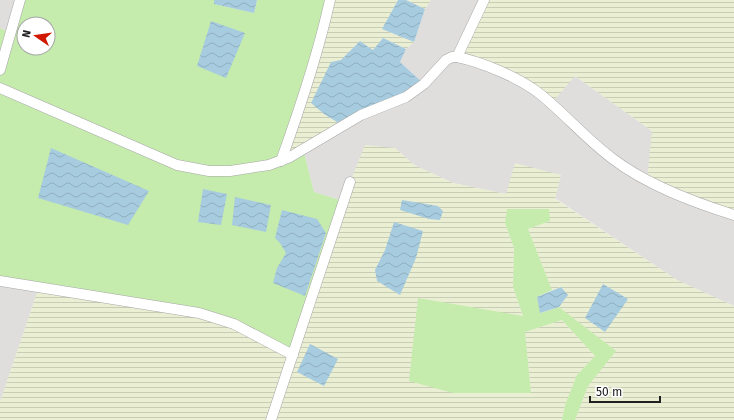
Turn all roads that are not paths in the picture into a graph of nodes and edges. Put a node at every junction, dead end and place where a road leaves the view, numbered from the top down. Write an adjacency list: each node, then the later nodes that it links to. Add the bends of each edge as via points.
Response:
1 (20, 0): 5 (street)
2 (330, 0): 7 (street, via 301,107)
3 (484, 0): 4 (street)
4 (457, 57): 7 (street, via 446,60 424,84 406,97 361,115); 9 (street, via 527,85 614,160 647,180)
5 (0, 70)
6 (0, 88): 7 (street, via 177,165 209,171 230,171 253,169)
7 (281, 162)
8 (350, 182): 11 (street)
9 (734, 215)
10 (0, 281): 11 (street, via 199,313 234,324)
11 (293, 355): 12 (street)
12 (271, 420)

